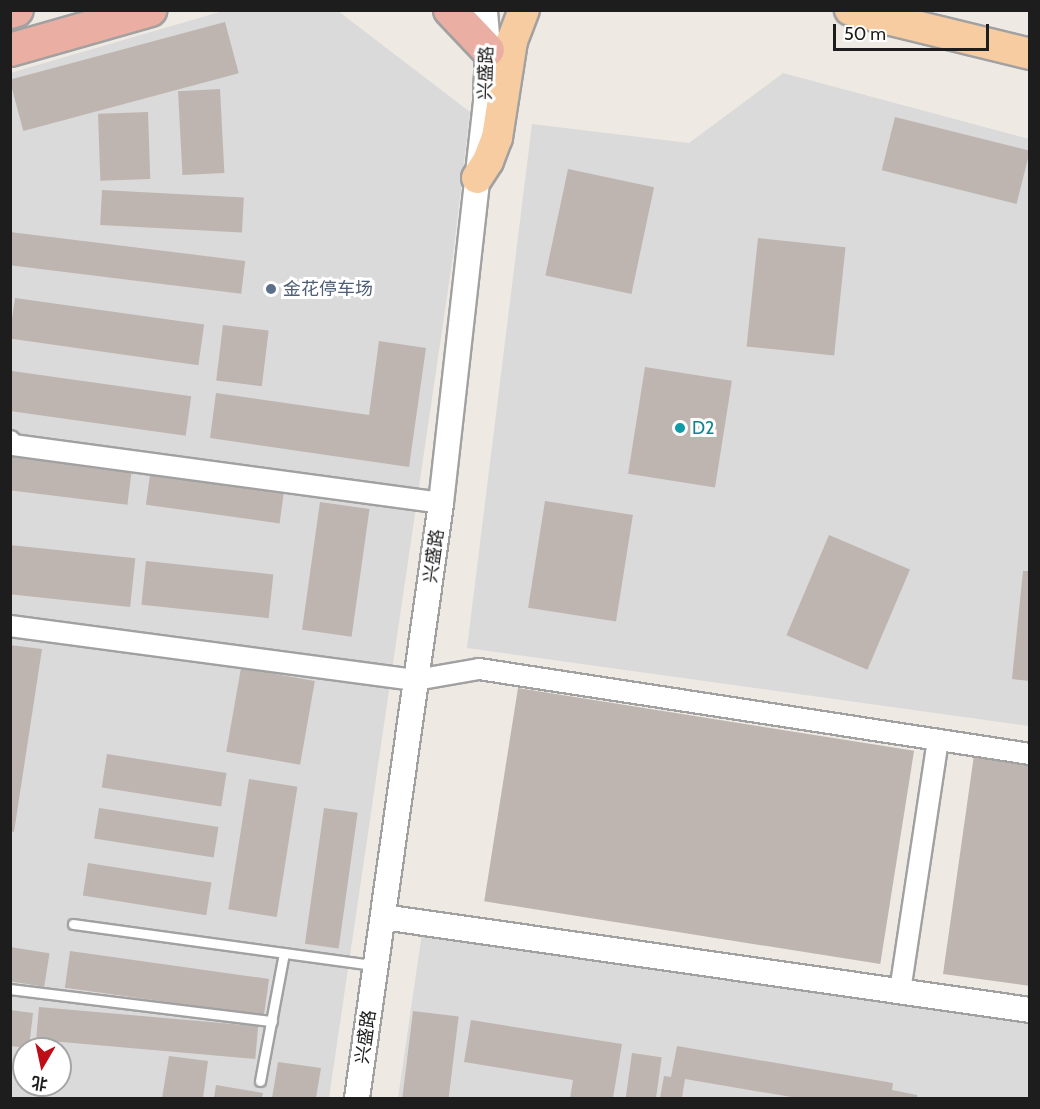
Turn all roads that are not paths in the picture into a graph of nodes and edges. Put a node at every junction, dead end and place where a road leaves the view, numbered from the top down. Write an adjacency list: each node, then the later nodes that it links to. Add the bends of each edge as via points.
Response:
1 (17, 10): 8 (highway)
2 (150, 10): 10 (highway)
3 (450, 10): 11 (highway)
4 (485, 10): 11 (street, 兴盛路)
5 (524, 10): 13 (main road, via 512,40 496,138)
6 (850, 10): 12 (main road)
7 (929, 10): 9 (main road)
8 (10, 12)
9 (1029, 36)
10 (10, 50)
11 (488, 50): 13 (street, 兴盛路)
12 (1029, 54)
13 (477, 178): 15 (street, 兴盛路)
14 (10, 441): 15 (street, via 13,445)
15 (441, 502): 17 (street, 兴盛路)
16 (10, 626): 17 (street)
17 (416, 680): 18 (street, via 479,669); 20 (street, 兴盛路)
18 (938, 740): 19 (street); 25 (street)
19 (1029, 754)
20 (383, 917): 23 (street, 兴盛路); 25 (street)
21 (73, 924): 22 (lane)
22 (284, 953): 23 (lane); 27 (lane)
23 (376, 965): 29 (street, 兴盛路)
24 (10, 989): 27 (lane)
25 (900, 991): 26 (street)
26 (1029, 1010)
27 (272, 1021): 28 (lane)
28 (260, 1081)
29 (357, 1098)

